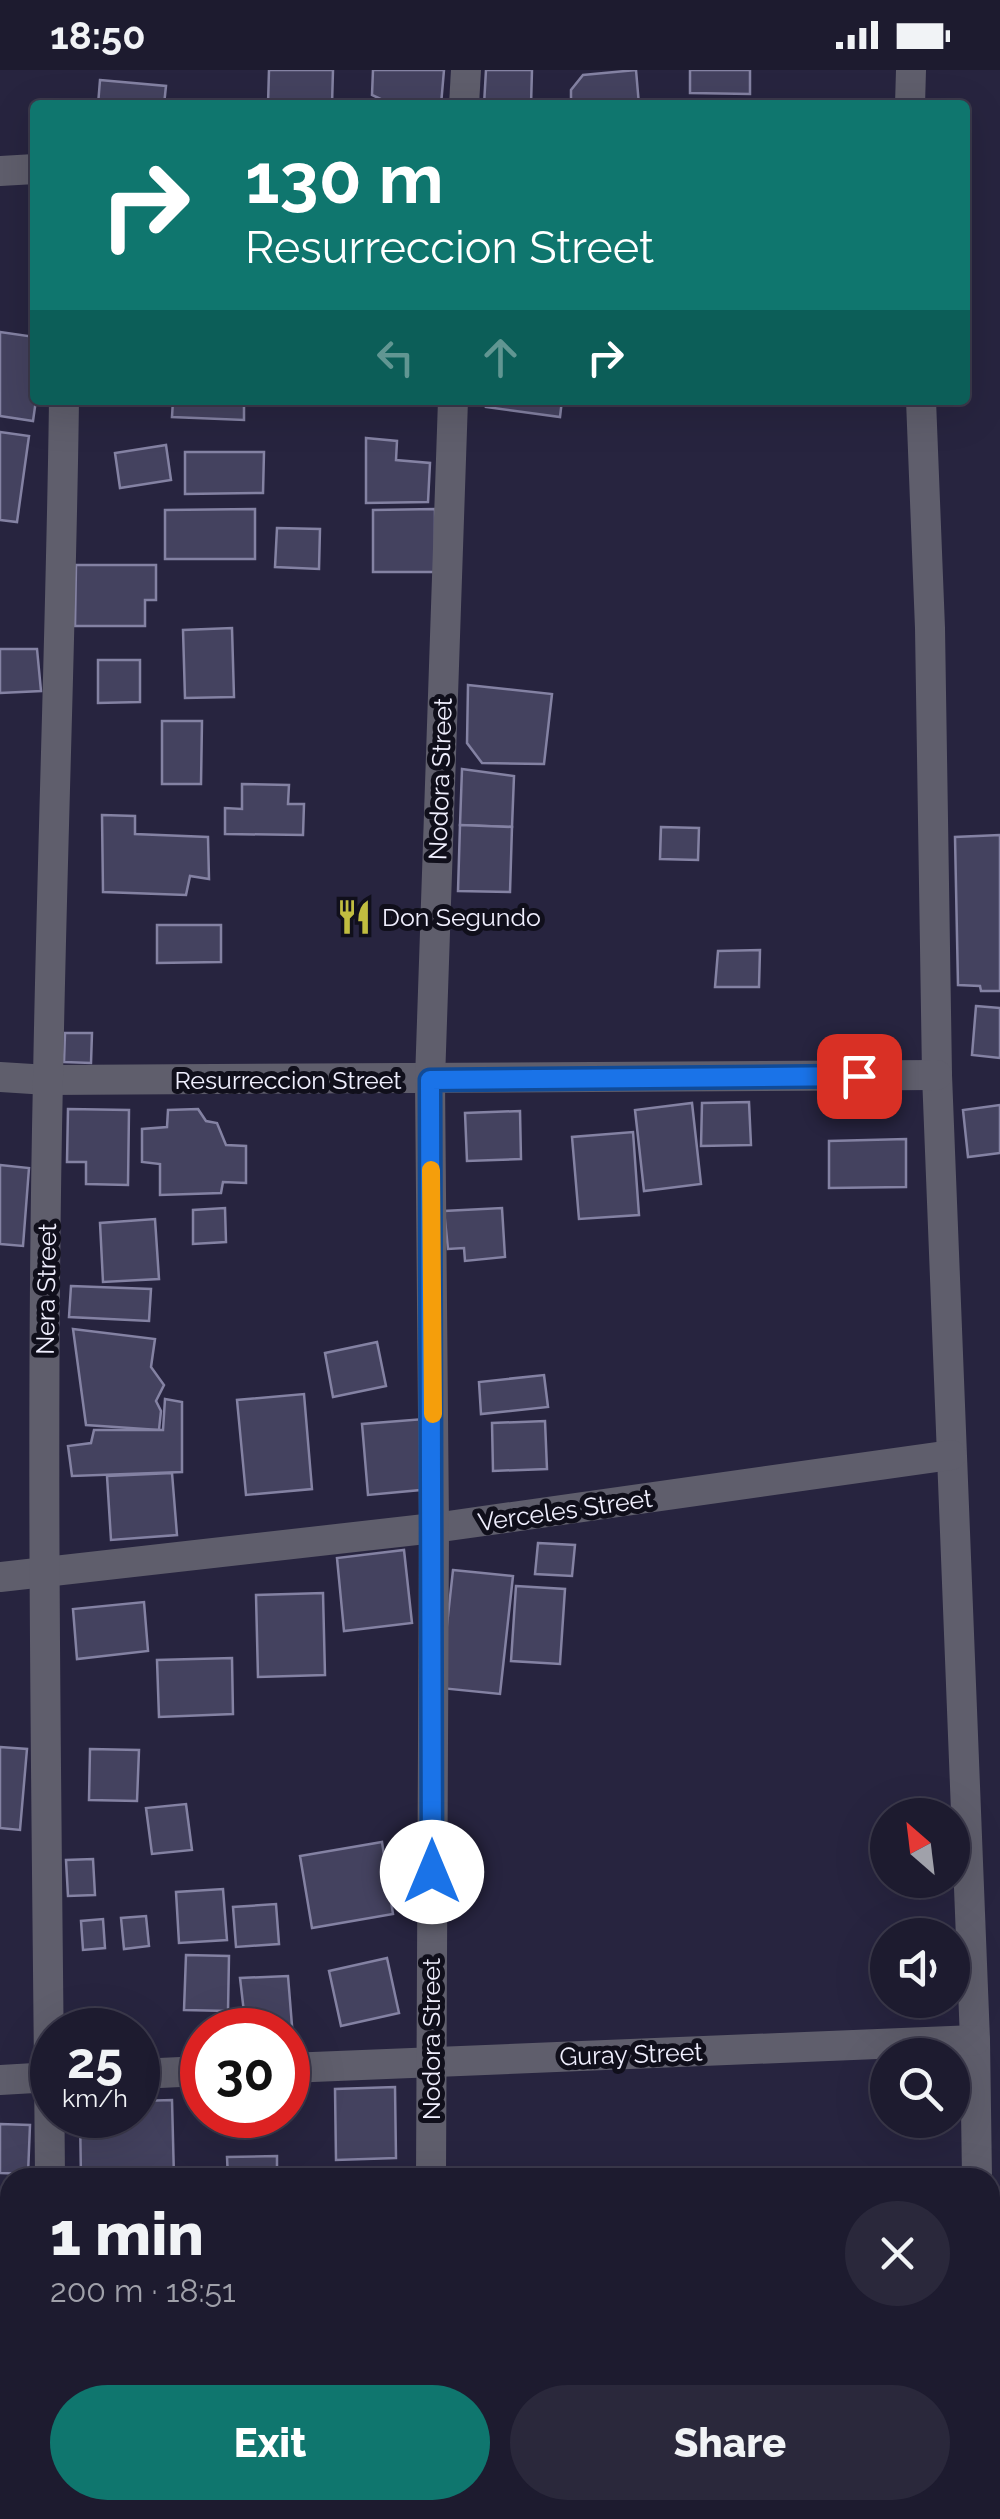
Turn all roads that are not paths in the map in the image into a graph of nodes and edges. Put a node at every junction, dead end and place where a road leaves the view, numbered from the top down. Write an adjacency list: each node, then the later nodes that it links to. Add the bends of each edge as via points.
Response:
1 (466, 70): 3 (street)
2 (911, 70): 4 (street)
3 (464, 100)
4 (910, 100)
5 (30, 169): 6 (street)
6 (0, 171)
7 (64, 405): 12 (street, Nera Street)
8 (453, 405): 13 (street, Nodora Street)
9 (921, 405): 10 (street)
10 (937, 1076): 13 (street, Resurreccion Street); 14 (street)
11 (0, 1077): 12 (street, Resurreccion Street)
12 (48, 1080): 13 (street, Resurreccion Street); 16 (street, Nera Street)
13 (430, 1080): 15 (street, Nodora Street)
14 (951, 1456): 15 (street, Verceles Street); 19 (street)
15 (434, 1528): 16 (street, Verceles Street); 20 (street, Nodora Street)
16 (43, 1570): 17 (street, Verceles Street); 18 (street, Nera Street)
17 (0, 1576)
18 (50, 2008)
19 (974, 2040): 20 (street, Guray Street); 27 (street)
20 (431, 2062): 21 (street, Guray Street); 26 (street, Nodora Street)
21 (310, 2067)
22 (30, 2079): 23 (street)
23 (0, 2080)
24 (50, 2138): 25 (street, Nera Street)
25 (50, 2168)
26 (431, 2168)
27 (976, 2168)

